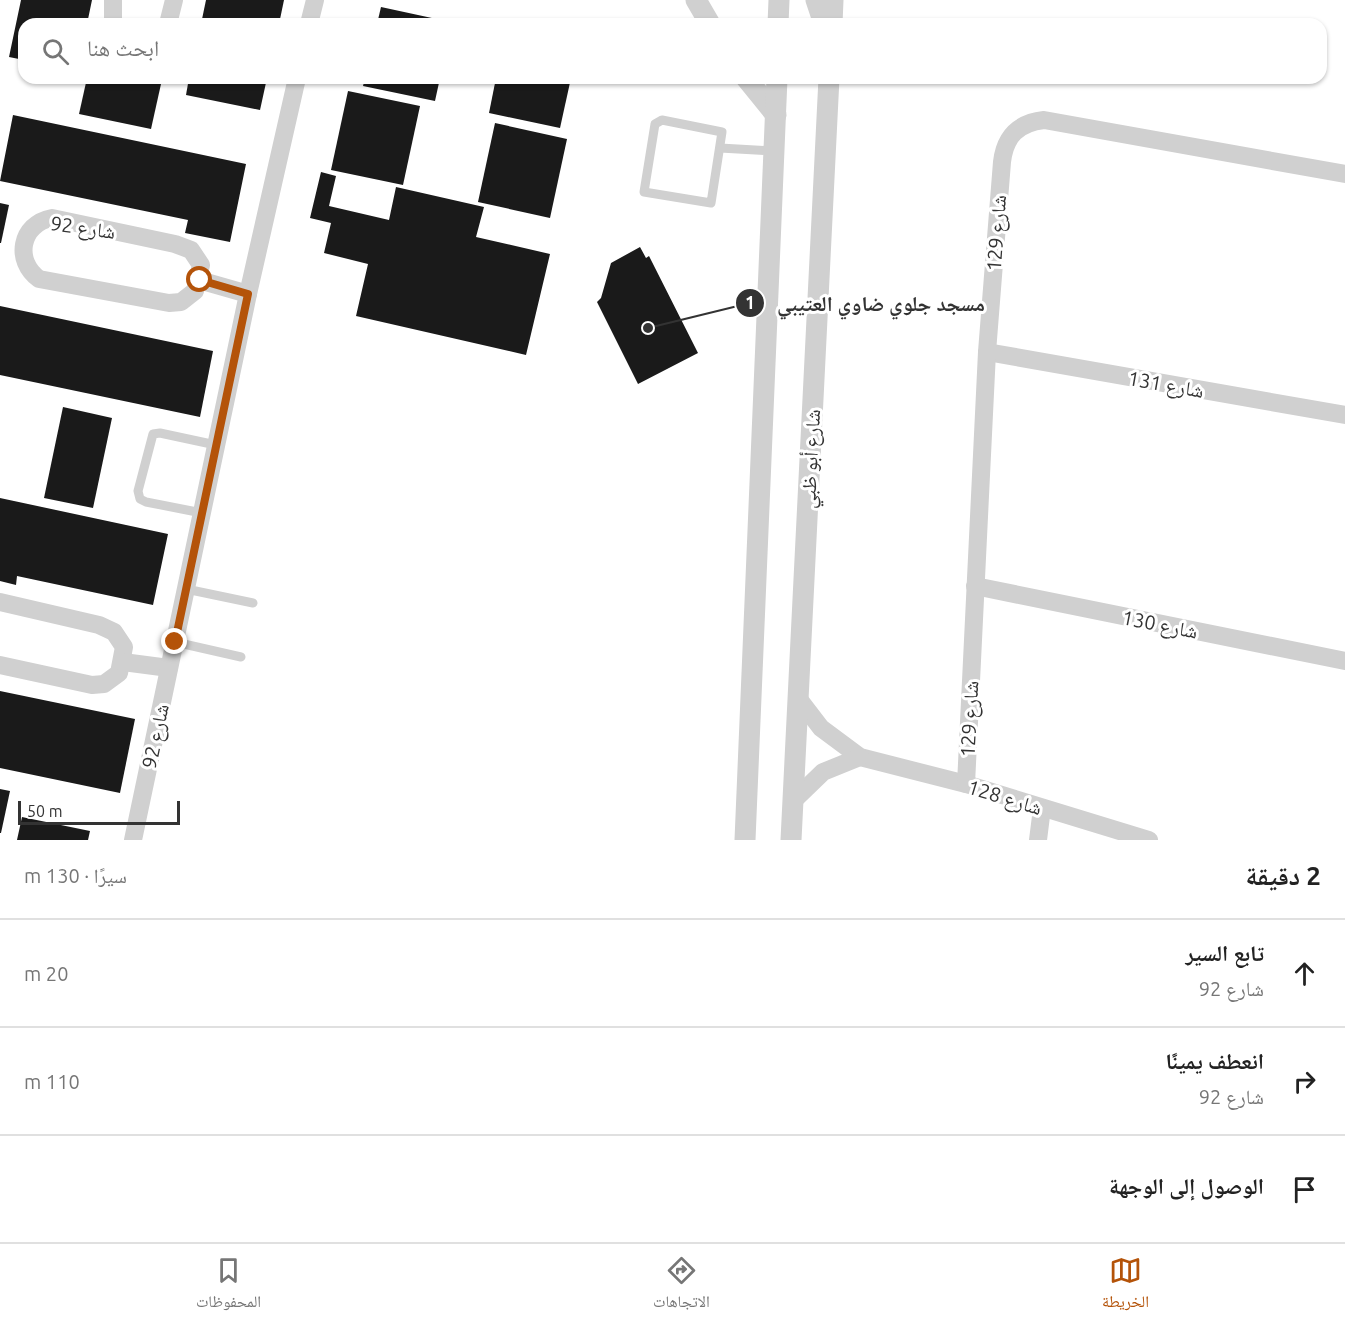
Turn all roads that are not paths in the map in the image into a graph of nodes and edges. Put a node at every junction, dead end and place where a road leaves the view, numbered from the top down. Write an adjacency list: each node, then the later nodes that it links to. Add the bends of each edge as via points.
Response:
1 (113, 0): 8 (street)
2 (174, 0): 9 (street)
3 (315, 0): 10 (street)
4 (696, 0): 11 (street)
5 (778, 0): 12 (street)
6 (816, 0): 13 (street)
7 (833, 0): 14 (street)
8 (114, 18)
9 (170, 18)
10 (310, 18)
11 (706, 18)
12 (778, 18)
13 (822, 18)
14 (832, 18)
15 (296, 84): 24 (street, شارع 92)
16 (751, 84): 19 (street)
17 (777, 84): 19 (street)
18 (829, 84): 39 (street, شارع أبو ظبي)
19 (776, 116): 21 (street)
20 (720, 148): 20 (lane, via 719,129 658,122 644,192 711,203); 21 (lane)
21 (774, 151): 45 (street)
22 (1345, 174): 25 (street, شارع 129, via 1044,120 1019,127 1003,149)
23 (200, 280): 23 (street, شارع 92, via 201,265 191,250 52,218 36,224 23,244 27,267 39,279 168,303 190,297); 24 (street)
24 (248, 294): 27 (street, شارع 92)
25 (987, 352): 26 (street, شارع 131); 29 (street, شارع 129)
26 (1345, 415)
27 (216, 445): 28 (street, شارع 92); 28 (lane, via 153,434 138,491 140,499 146,502)
28 (202, 513): 30 (street, شارع 92)
29 (975, 586): 35 (street, شارع 130); 41 (street, شارع 129)
30 (186, 588): 32 (lane); 33 (street, شارع 92)
31 (0, 602): 36 (street, via 114,632 124,647)
32 (253, 603)
33 (175, 642): 34 (lane); 38 (street, شارع 92)
34 (241, 657)
35 (1345, 661)
36 (123, 662): 37 (street, via 114,678 92,685); 38 (street)
37 (0, 665)
38 (169, 668): 44 (street, شارع 92)
39 (798, 698): 40 (street, شارع 128, via 821,728); 42 (street, شارع أبو ظبي)
40 (860, 757): 41 (street, شارع 128); 42 (street, via 822,772)
41 (966, 784): 43 (street, شارع 128)
42 (793, 801): 46 (street, شارع أبو ظبي)
43 (1042, 808): 47 (street); 48 (street, شارع 128)
44 (133, 840)
45 (745, 840)
46 (791, 840)
47 (1038, 840)
48 (1149, 840)

